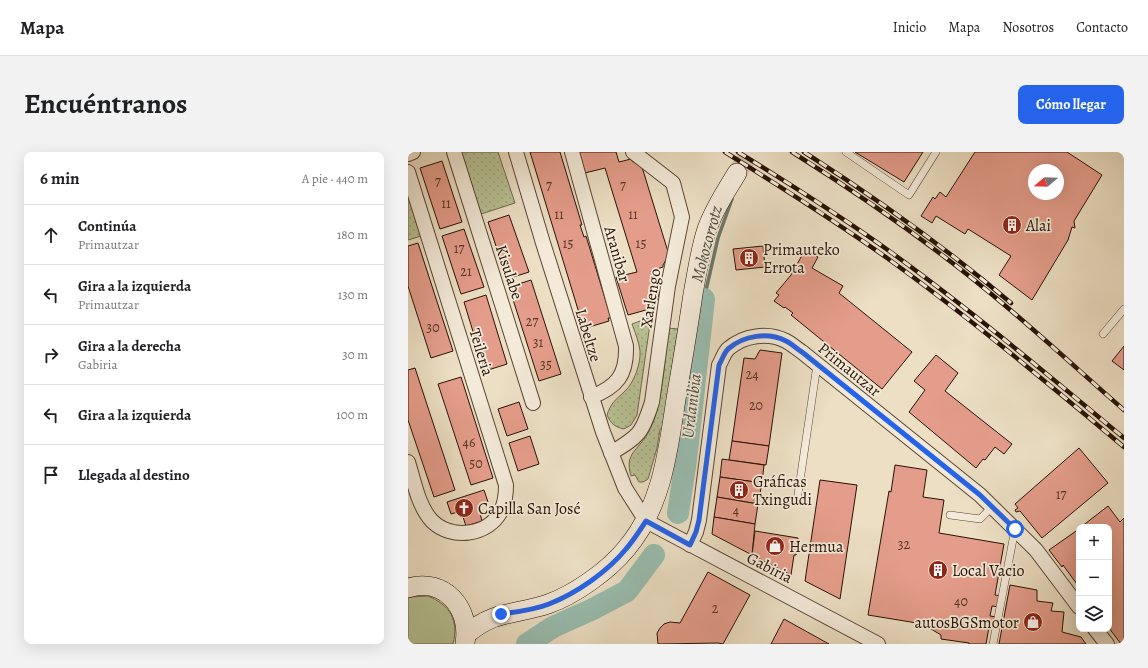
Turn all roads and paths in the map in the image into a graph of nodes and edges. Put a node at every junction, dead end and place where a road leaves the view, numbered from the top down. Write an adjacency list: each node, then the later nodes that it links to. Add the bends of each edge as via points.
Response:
1 (454, 152): 13 (street, Kisulabe)
2 (516, 152): 12 (street, Labeltze)
3 (572, 152): 12 (street, Aranibar, via 626,346 626,361 622,374 612,386)
4 (633, 152): 14 (street, Xarlengo, via 674,183 682,217 668,286 652,402 641,431)
5 (846, 152): 6 (lane, via 909,195)
6 (936, 152)
7 (408, 172): 15 (street, Teileria, via 506,484 501,512 492,523 477,532 458,533 444,530 432,521 422,506)
8 (737, 173): 19 (main road, via 713,214 702,248 667,457)
9 (1124, 309): 10 (lane)
10 (1103, 334)
11 (817, 365): 16 (lane); 17 (street, Primautzar); 21 (street, Primautzar, via 787,342 771,336 756,336 740,341 727,350 719,365 699,520)
12 (591, 397): 14 (street, Labeltze)
13 (534, 403)
14 (611, 453): 19 (street, Labeltze, via 625,488)
15 (408, 462)
16 (797, 501)
17 (992, 506): 18 (lane, via 980,519); 20 (street, Primautzar)
18 (950, 515)
19 (646, 521): 21 (street, Gabiria); 25 (main road, via 626,549 601,574 548,604)
20 (1015, 529): 24 (street, Primautzar, via 1036,550); 29 (lane)
21 (690, 545): 28 (street, Gabiria)
22 (411, 586): 23 (main road, via 439,589)
23 (456, 602): 25 (main road, via 478,611); 27 (main road, via 466,621)
24 (1076, 603)
25 (501, 614): 27 (main road, via 481,623)
26 (1097, 632): 30 (street)
27 (465, 641)
28 (878, 644)
29 (993, 644)
30 (1106, 644)

